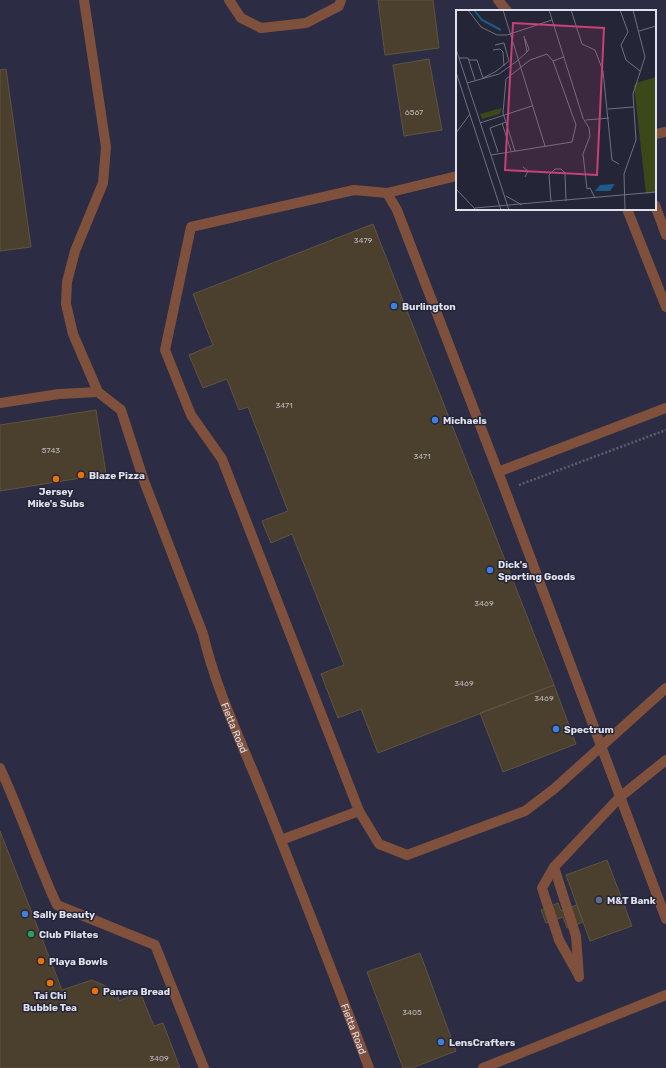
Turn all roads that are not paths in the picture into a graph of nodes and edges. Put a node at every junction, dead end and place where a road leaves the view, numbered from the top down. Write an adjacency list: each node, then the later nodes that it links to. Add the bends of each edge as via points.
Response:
1 (84, 0): 14 (lane, via 106,147 103,183 75,251 67,282 66,304 73,334)
2 (229, 0): 3 (lane, via 241,18 261,28 306,23 339,6)
3 (341, 0)
4 (498, 0): 5 (lane)
5 (506, 10)
6 (666, 132): 7 (lane)
7 (656, 134)
8 (456, 176): 9 (lane)
9 (387, 193): 17 (lane, via 400,217); 23 (lane, via 354,190 191,227 166,350 191,415 222,459)
10 (656, 208): 12 (lane)
11 (627, 210): 13 (lane)
12 (666, 235)
13 (666, 307)
14 (98, 392): 15 (lane, via 59,394); 24 (lane, Fietta Road, via 121,410 144,481 203,634 220,694)
15 (0, 403)
16 (666, 408): 17 (lane)
17 (498, 472): 19 (lane)
18 (666, 688): 19 (lane)
19 (602, 747): 22 (lane); 23 (lane, via 525,811 407,854 379,844)
20 (666, 760): 22 (lane)
21 (0, 768): 28 (lane, via 57,905 155,945)
22 (620, 797): 25 (lane); 26 (lane)
23 (359, 812): 24 (lane)
24 (281, 840): 29 (lane, Fietta Road)
25 (554, 867): 25 (lane, via 576,936 580,977 559,940 542,888)
26 (666, 919)
27 (666, 995): 30 (lane)
28 (204, 1068)
29 (369, 1068)
30 (484, 1068)

